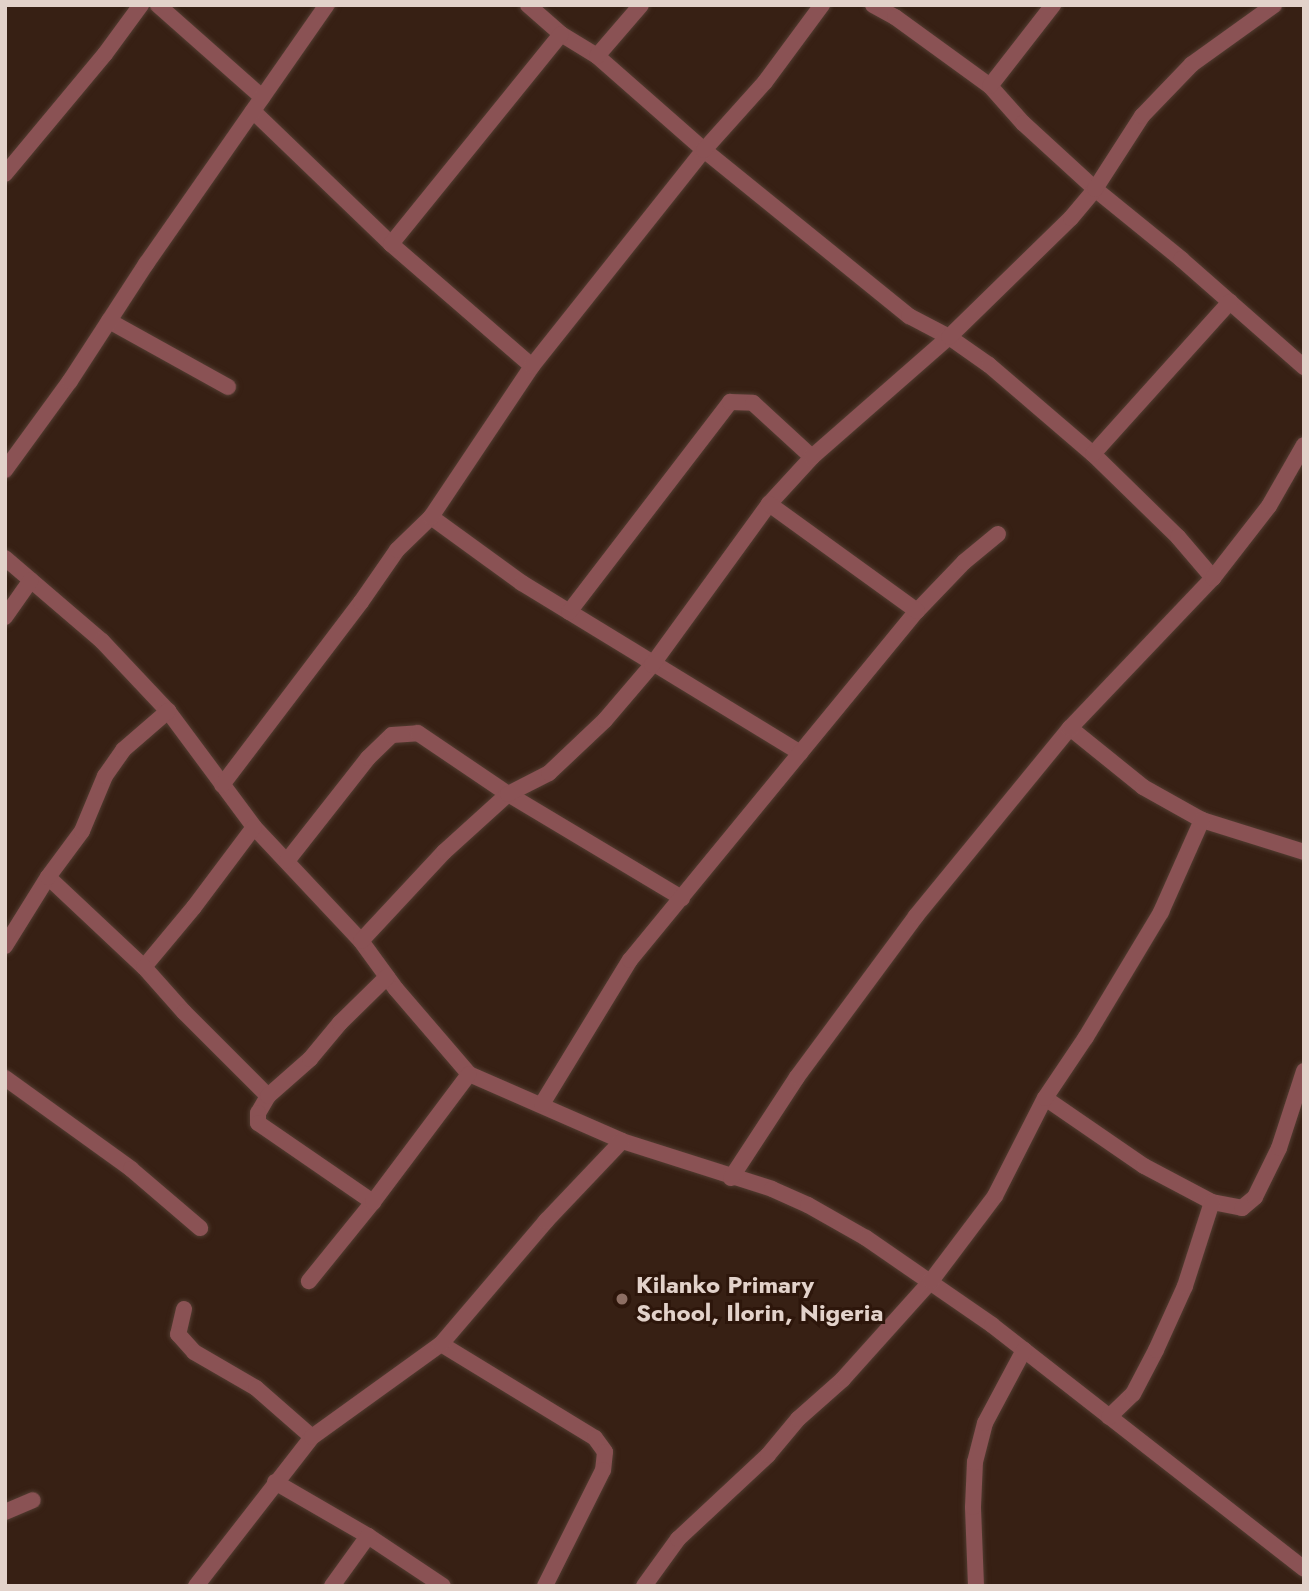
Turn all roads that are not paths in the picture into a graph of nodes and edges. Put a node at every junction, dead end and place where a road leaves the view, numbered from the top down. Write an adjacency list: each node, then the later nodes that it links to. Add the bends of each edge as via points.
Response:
1 (141, 5): 15 (street)
2 (158, 5): 13 (street)
3 (327, 5): 13 (street)
4 (528, 5): 10 (street)
5 (641, 5): 11 (street)
6 (822, 5): 14 (street, via 765,82)
7 (873, 5): 12 (street)
8 (1053, 5): 12 (street)
9 (1274, 5): 16 (street, via 1192,64 1142,117)
10 (561, 34): 11 (street); 17 (street)
11 (597, 56): 14 (street)
12 (990, 86): 16 (street)
13 (257, 104): 17 (street); 19 (street)
14 (704, 150): 20 (street, via 909,316); 21 (street)
15 (5, 174)
16 (1095, 189): 18 (street); 20 (street)
17 (391, 244): 21 (street)
18 (1230, 302): 22 (street); 25 (street)
19 (108, 321): 23 (street); 27 (street)
20 (949, 337): 25 (street); 26 (street)
21 (532, 366): 29 (street)
22 (1304, 367)
23 (228, 387)
24 (1304, 445): 32 (street, via 1269,506)
25 (1093, 454): 32 (street)
26 (812, 457): 28 (street); 35 (street, via 752,403 730,402)
27 (5, 470)
28 (769, 504): 34 (street); 37 (street)
29 (430, 517): 35 (street); 41 (street, via 397,550)
30 (998, 534): 34 (street)
31 (5, 558): 33 (street)
32 (1213, 578): 39 (street)
33 (31, 580): 36 (street); 38 (street, via 103,641)
34 (917, 611): 40 (street)
35 (569, 612): 37 (street)
36 (5, 617)
37 (652, 665): 40 (street); 42 (street, via 605,720 549,773)
38 (168, 711): 41 (street); 47 (street, via 123,750 105,776 82,831)
39 (1070, 728): 43 (street, via 1143,787); 60 (street, via 916,916 797,1077)
40 (800, 753): 48 (street)
41 (222, 785): 44 (street)
42 (508, 794): 46 (street, via 418,733 392,735 368,758); 48 (street); 49 (street, via 444,852)
43 (1202, 820): 45 (street); 57 (street, via 1161,912)
44 (254, 827): 46 (street); 51 (street)
45 (1304, 852)
46 (287, 861): 49 (street)
47 (48, 877): 50 (street); 51 (street)
48 (682, 898): 58 (street, via 630,960)
49 (361, 941): 52 (street)
50 (5, 946)
51 (144, 967): 56 (street)
52 (387, 977): 54 (street); 56 (street, via 310,1059)
53 (1304, 1070): 62 (street, via 1279,1148 1255,1197 1242,1208)
54 (469, 1074): 58 (street); 61 (street)
55 (5, 1078): 63 (street, via 131,1169)
56 (268, 1096): 61 (street, via 258,1113 258,1123 266,1132)
57 (1045, 1098): 62 (street, via 1144,1166); 65 (street, via 995,1196)
58 (542, 1104): 59 (street)
59 (622, 1141): 60 (street); 67 (street)
60 (730, 1178): 65 (street, via 808,1205)
61 (373, 1202): 64 (street)
62 (1212, 1202): 69 (street, via 1185,1286 1156,1350 1133,1394)
63 (200, 1228)
64 (309, 1281)
65 (931, 1281): 68 (street); 80 (street, via 843,1379 678,1539)
66 (184, 1309): 70 (street, via 178,1334 194,1352 256,1388)
67 (441, 1344): 70 (street); 79 (street, via 595,1438 604,1452 603,1470)
68 (1024, 1350): 69 (street); 81 (street, via 985,1423 975,1462)
69 (1109, 1417): 75 (street)
70 (312, 1437): 71 (street)
71 (275, 1482): 74 (street); 76 (street)
72 (33, 1500): 73 (street)
73 (5, 1512)
74 (368, 1536): 77 (street); 78 (street)
75 (1304, 1569)
76 (196, 1586)
77 (332, 1586)
78 (443, 1586)
79 (545, 1586)
80 (644, 1586)
81 (976, 1586)

